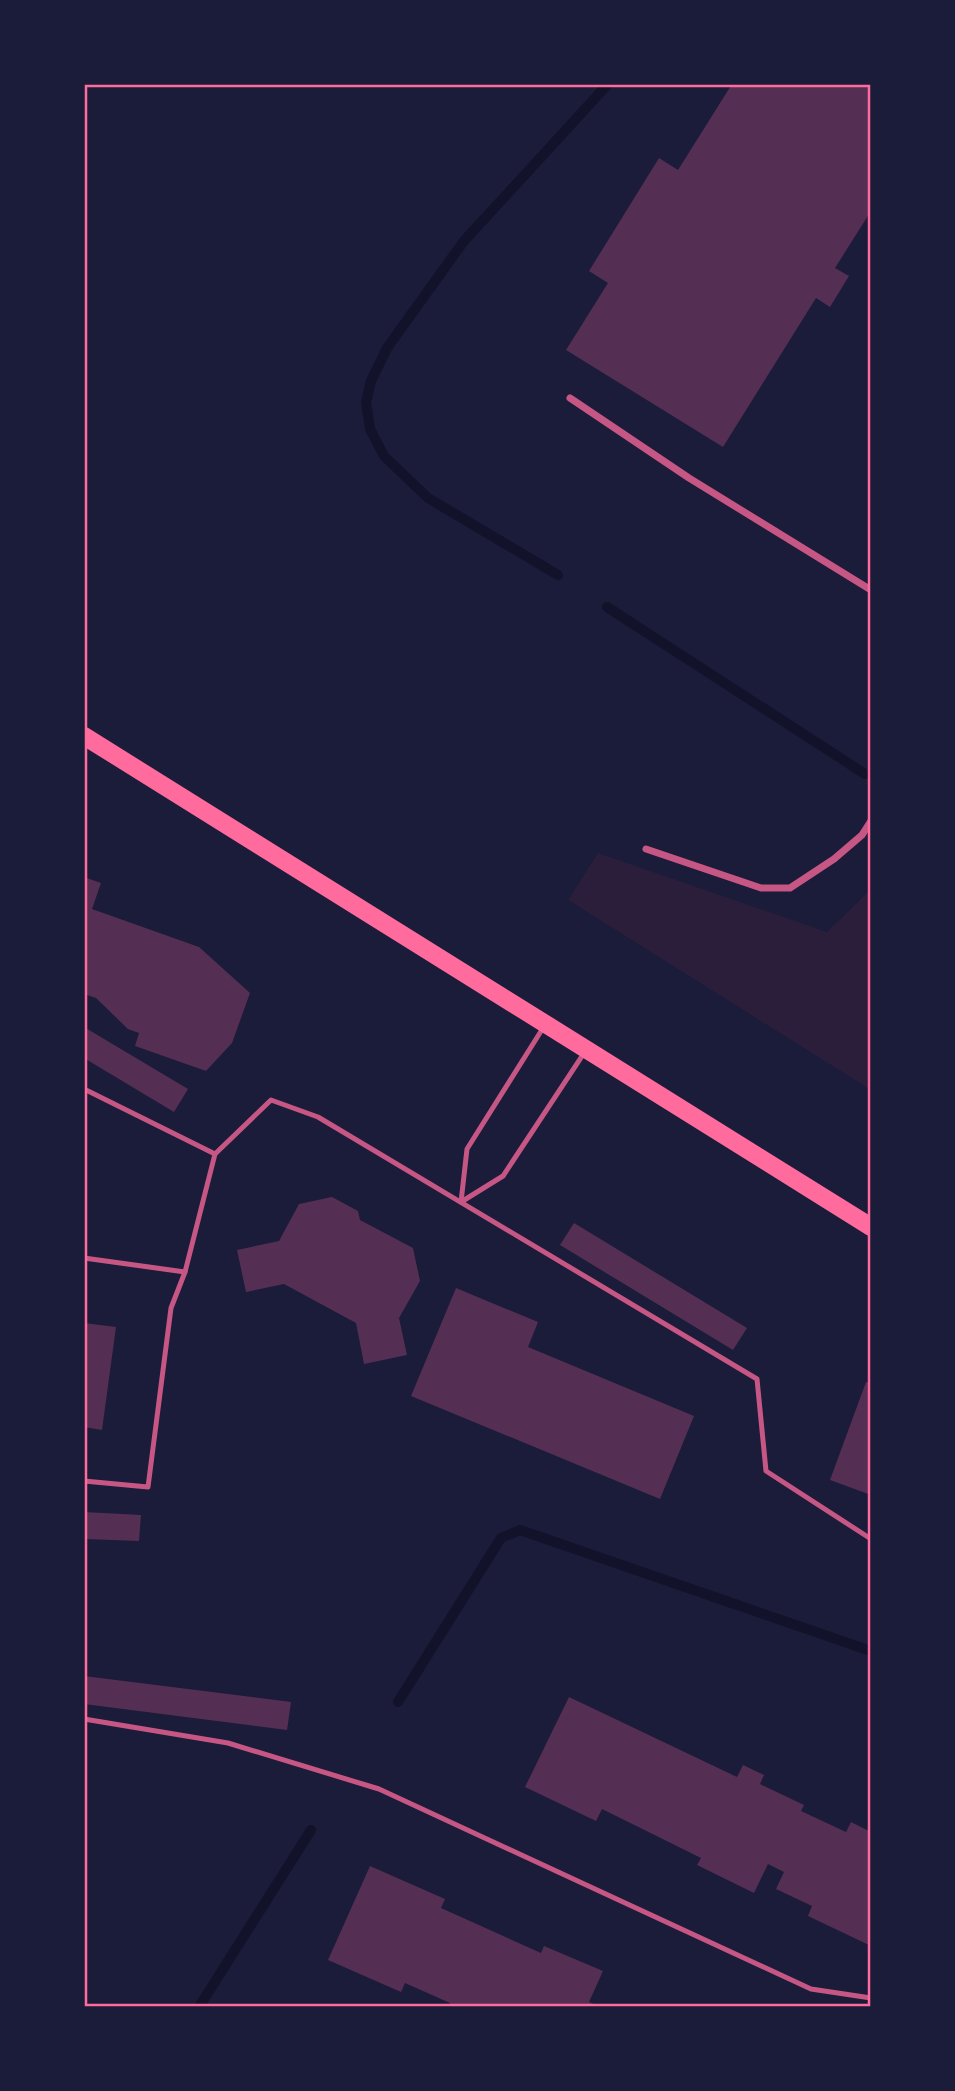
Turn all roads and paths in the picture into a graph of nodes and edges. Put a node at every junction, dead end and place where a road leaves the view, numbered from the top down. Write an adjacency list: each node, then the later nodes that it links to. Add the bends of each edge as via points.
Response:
1 (570, 398): 2 (street)
2 (871, 590)
3 (84, 736): 6 (main road)
4 (871, 821): 5 (street, via 834,859 790,888 761,888)
5 (646, 849)
6 (546, 1023): 7 (main road); 10 (lane, via 467,1149)
7 (586, 1050): 10 (lane, via 503,1176); 11 (main road)
8 (84, 1090): 9 (lane)
9 (215, 1154): 10 (lane, via 271,1100 318,1117); 13 (lane)
10 (461, 1202): 15 (lane, via 757,1379 766,1471)
11 (871, 1227)
12 (84, 1258): 13 (lane)
13 (185, 1272): 14 (lane, via 171,1308 148,1487)
14 (84, 1481)
15 (871, 1539)
16 (84, 1720): 17 (lane, via 228,1743 379,1789 811,1989)
17 (871, 1998)

